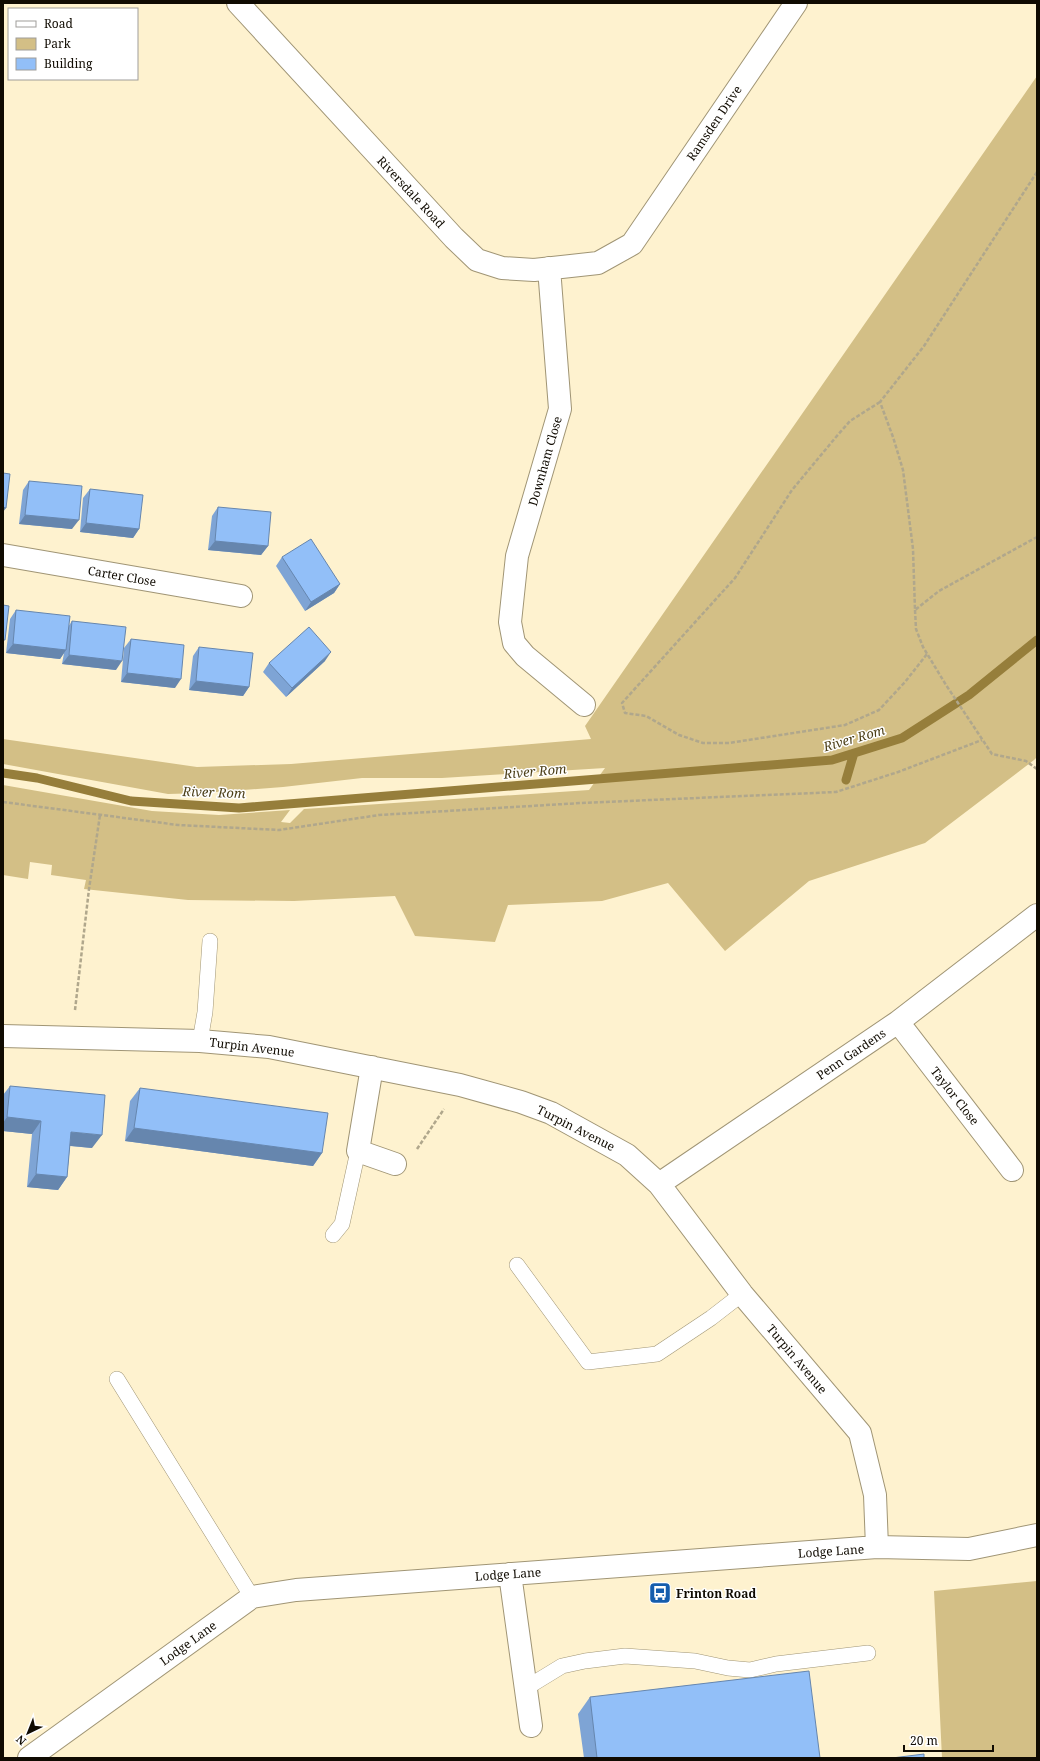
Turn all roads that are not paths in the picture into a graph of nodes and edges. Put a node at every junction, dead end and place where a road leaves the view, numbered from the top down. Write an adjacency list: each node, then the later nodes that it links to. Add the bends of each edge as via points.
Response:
1 (238, 3): 4 (street, Riversdale Road, via 454,238 478,260 502,268)
2 (796, 3): 3 (street, Ramsden Drive)
3 (632, 244): 4 (street, Riversdale Road, via 598,263)
4 (549, 268): 7 (street, Downham Close, via 560,409 517,556 510,622 514,643 525,656)
5 (3, 555): 6 (street, Carter Close)
6 (241, 596)
7 (584, 705)
8 (1037, 915): 10 (street, Penn Gardens)
9 (210, 941): 12 (lane, via 205,1012)
10 (898, 1022): 16 (street, Taylor Close); 17 (street, Penn Gardens)
11 (3, 1036): 12 (street, Turpin Avenue)
12 (200, 1041): 13 (street, Turpin Avenue, via 269,1047)
13 (372, 1067): 14 (street); 17 (street, Turpin Avenue, via 460,1085 551,1113 627,1155)
14 (358, 1152): 15 (street); 18 (lane, via 342,1224)
15 (395, 1164)
16 (1012, 1170)
17 (659, 1184): 20 (street, Turpin Avenue)
18 (333, 1235)
19 (517, 1266): 20 (lane, via 588,1362 657,1354)
20 (742, 1294): 23 (street, Turpin Avenue, via 860,1434 875,1494)
21 (118, 1379): 25 (lane)
22 (1037, 1535): 23 (street, Lodge Lane, via 969,1549)
23 (877, 1547): 24 (street, Lodge Lane)
24 (510, 1574): 25 (street, Lodge Lane, via 296,1590); 27 (street)
25 (252, 1597): 29 (street, Lodge Lane)
26 (868, 1653): 27 (lane, via 776,1664 750,1670 695,1660 625,1656 562,1666)
27 (526, 1688): 28 (street)
28 (531, 1726)
29 (29, 1758)

